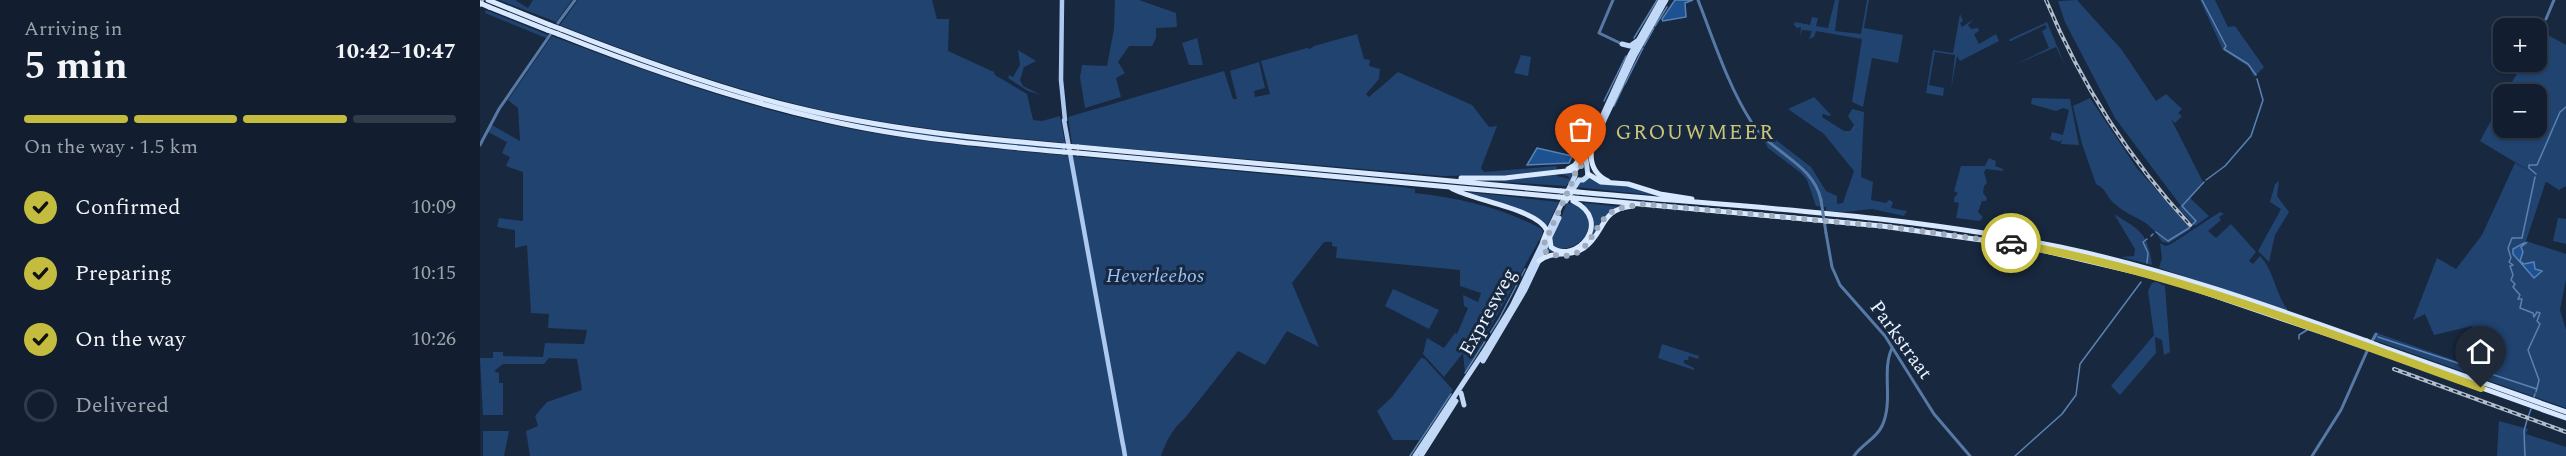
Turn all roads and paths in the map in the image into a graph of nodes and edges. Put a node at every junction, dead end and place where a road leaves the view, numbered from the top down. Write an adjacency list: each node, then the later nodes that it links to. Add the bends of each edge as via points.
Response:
1 (574, 0): 11 (street)
2 (1062, 0): 43 (main road, via 1064,120)
3 (1613, 0): 13 (street, via 1599,33)
4 (1661, 0): 14 (highway)
5 (1666, 0): 15 (highway)
6 (1698, 0): 39 (street, Parkstraat, bridge, via 1752,124 1772,146 1808,173 1817,187 1832,267 1840,285)
7 (2554, 0): 10 (street)
8 (480, 3): 9 (highway, bridge)
9 (490, 3): 12 (highway)
10 (2546, 18)
11 (559, 27): 12 (highway, bridge); 19 (highway, bridge, via 687,83 828,121 918,136)
12 (549, 30): 16 (street)
13 (1622, 44): 14 (highway); 15 (highway)
14 (1632, 47): 15 (highway)
15 (1633, 55): 17 (highway); 18 (highway)
16 (480, 145)
17 (1592, 146): 21 (highway); 24 (highway, via 1591,160 1596,172)
18 (1585, 150): 20 (highway, via 1575,165); 21 (highway)
19 (1263, 167): 23 (highway); 25 (highway)
20 (1562, 171): 21 (highway); 23 (highway)
21 (1578, 172): 22 (highway); 22 (highway, via 1585,179); 30 (highway, Expresweg); 31 (highway, Expresweg)
22 (1588, 174): 24 (highway, via 1595,180)
23 (1436, 180): 26 (highway)
24 (1616, 183): 29 (highway)
25 (1449, 187): 26 (highway); 32 (highway, via 1542,222 1547,231)
26 (1560, 194): 27 (highway, bridge); 27 (highway, bridge)
27 (1575, 197): 28 (highway); 29 (highway); 31 (highway, via 1590,217 1588,238 1574,249 1559,251 1551,248)
28 (1640, 204): 34 (highway, via 1609,214 1581,250); 37 (highway, via 1934,232 2024,246 2165,279)
29 (1708, 204): 37 (highway, via 1935,226 2060,247 2202,285)
30 (1548, 232): 32 (highway, Expresweg); 33 (highway)
31 (1550, 239): 33 (highway, Expresweg)
32 (1543, 241): 40 (highway, Expresweg, via 1512,306)
33 (1544, 251): 34 (highway); 35 (highway, Expresweg)
34 (1551, 255): 35 (highway)
35 (1539, 261): 40 (highway, Expresweg, via 1499,337)
36 (2376, 334): 48 (street, via 2341,410)
37 (2366, 344): 38 (highway, bridge)
38 (2376, 347): 41 (highway); 42 (highway)
39 (1892, 348): 46 (street, via 1883,423 1876,436); 47 (street, Parkstraat, via 1934,414)
40 (1457, 393): 44 (highway, Expresweg); 45 (highway, Expresweg)
41 (2566, 412)
42 (2566, 418)
43 (1125, 456)
44 (1415, 456)
45 (1421, 456)
46 (1854, 456)
47 (1970, 456)
48 (2312, 456)

